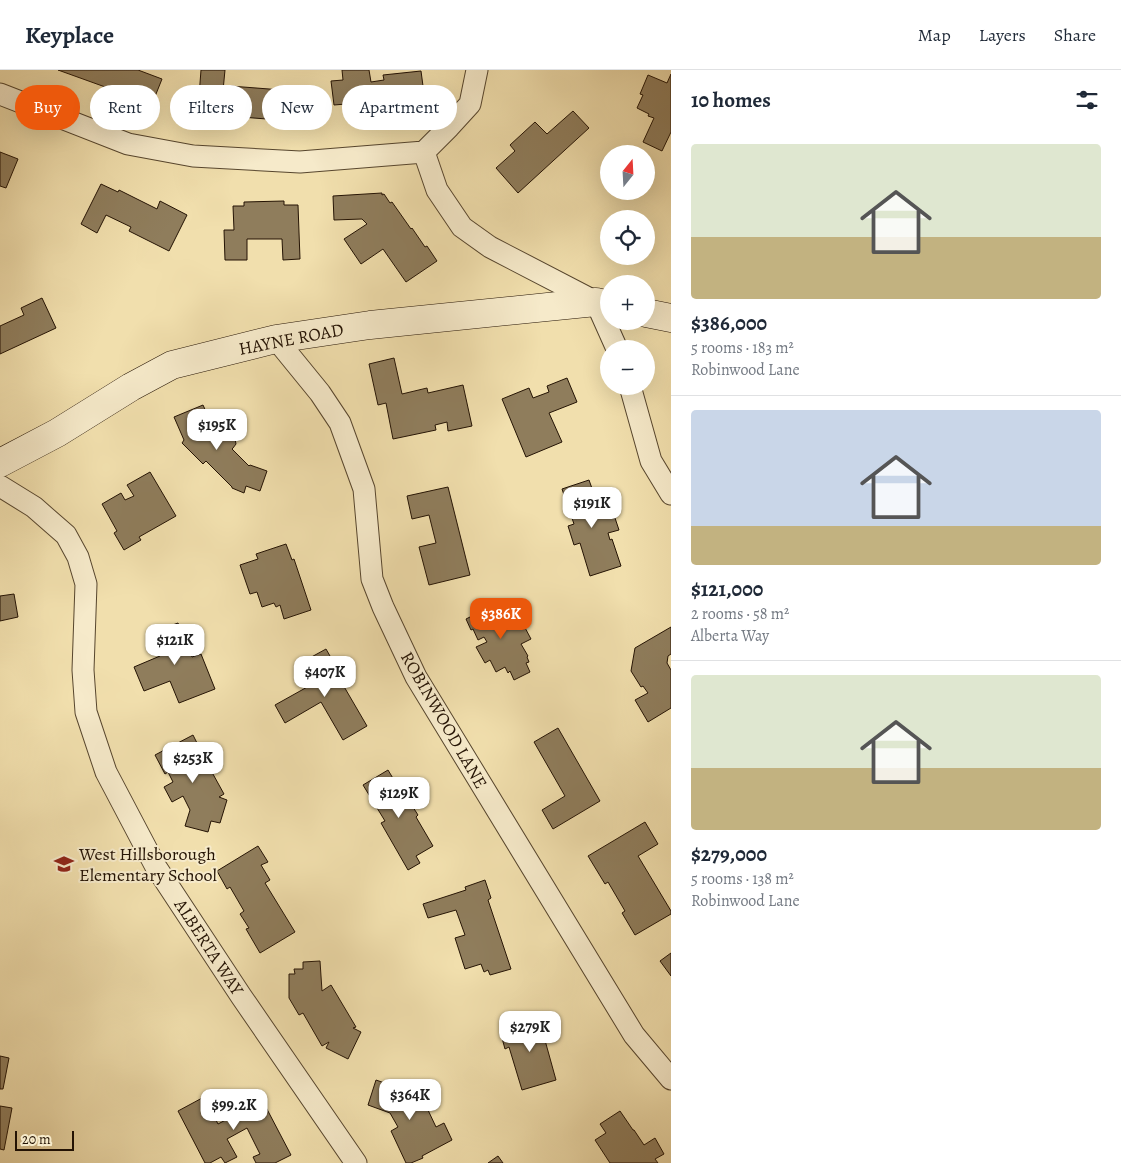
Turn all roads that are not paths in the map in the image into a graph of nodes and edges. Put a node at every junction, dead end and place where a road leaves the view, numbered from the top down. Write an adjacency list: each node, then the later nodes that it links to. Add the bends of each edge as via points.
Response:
1 (477, 70): 3 (street, via 470,104)
2 (0, 94): 3 (street, via 128,144 193,156 300,162)
3 (424, 152): 4 (street, via 436,190 462,227 490,247)
4 (600, 302)
5 (600, 303): 8 (street, HAYNE ROAD, via 370,325)
6 (655, 315): 7 (street)
7 (671, 318)
8 (276, 339): 10 (street, HAYNE ROAD, via 172,365); 13 (street, ROBINWOOD LANE, via 340,423 364,489 372,579 416,677 634,1035)
9 (633, 395): 12 (street, via 651,461)
10 (0, 463)
11 (0, 486): 14 (street, ALBERTA WAY, via 34,507 66,535 78,557 86,584 83,670 86,712 106,772 156,867)
12 (671, 494)
13 (671, 1080)
14 (356, 1163)

